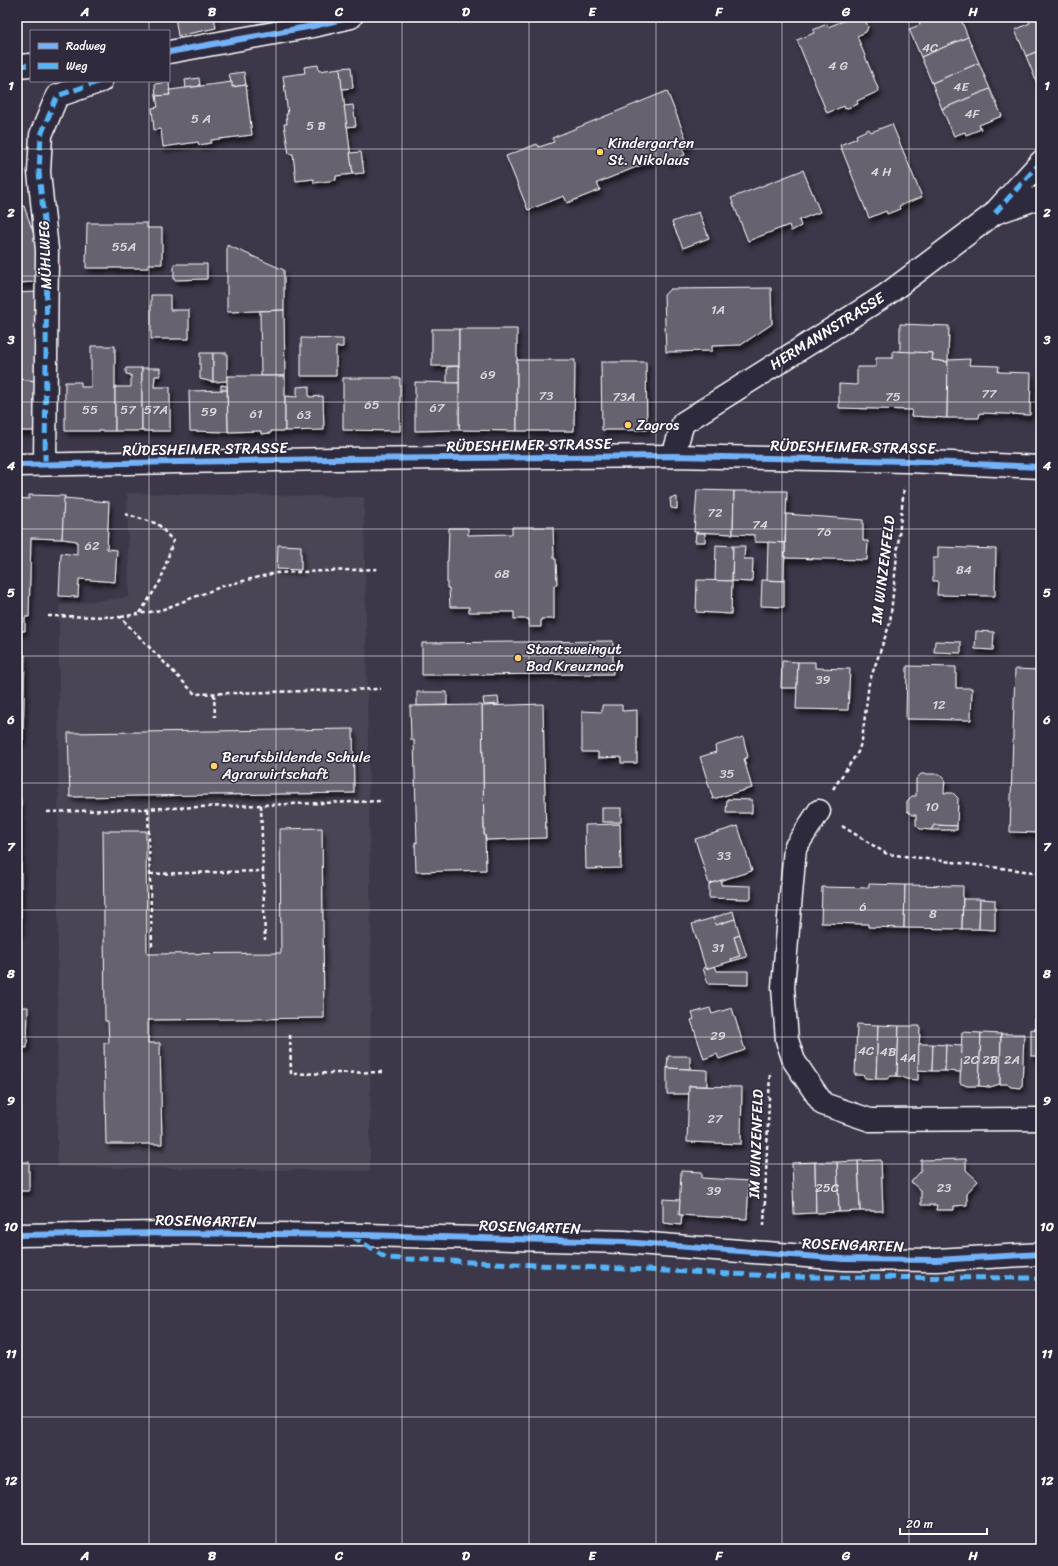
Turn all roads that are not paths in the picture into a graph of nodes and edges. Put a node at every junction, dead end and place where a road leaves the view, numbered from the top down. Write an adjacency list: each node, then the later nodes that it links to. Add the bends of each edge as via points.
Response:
1 (351, 17): 2 (street)
2 (170, 52)
3 (30, 65): 4 (street)
4 (17, 66)
5 (98, 82): 10 (street, MÜHLWEG, via 57,96 41,135 39,172 47,250)
6 (1041, 162): 8 (street, HERMANNSTRASSE)
7 (1041, 197): 8 (street, HERMANNSTRASSE)
8 (995, 212): 9 (street, HERMANNSTRASSE, via 886,295 683,423)
9 (673, 456): 10 (street, RÜDESHEIMER STRASSE); 12 (street, RÜDESHEIMER STRASSE)
10 (45, 464): 11 (street, RÜDESHEIMER STRASSE)
11 (17, 465)
12 (1041, 467)
13 (819, 811): 14 (street, via 795,848 783,987 787,1040 794,1061 823,1104 870,1120)
14 (1041, 1119)
15 (17, 1235): 16 (street, ROSENGARTEN, via 365,1235 624,1242 844,1259 936,1260)
16 (1041, 1254)

